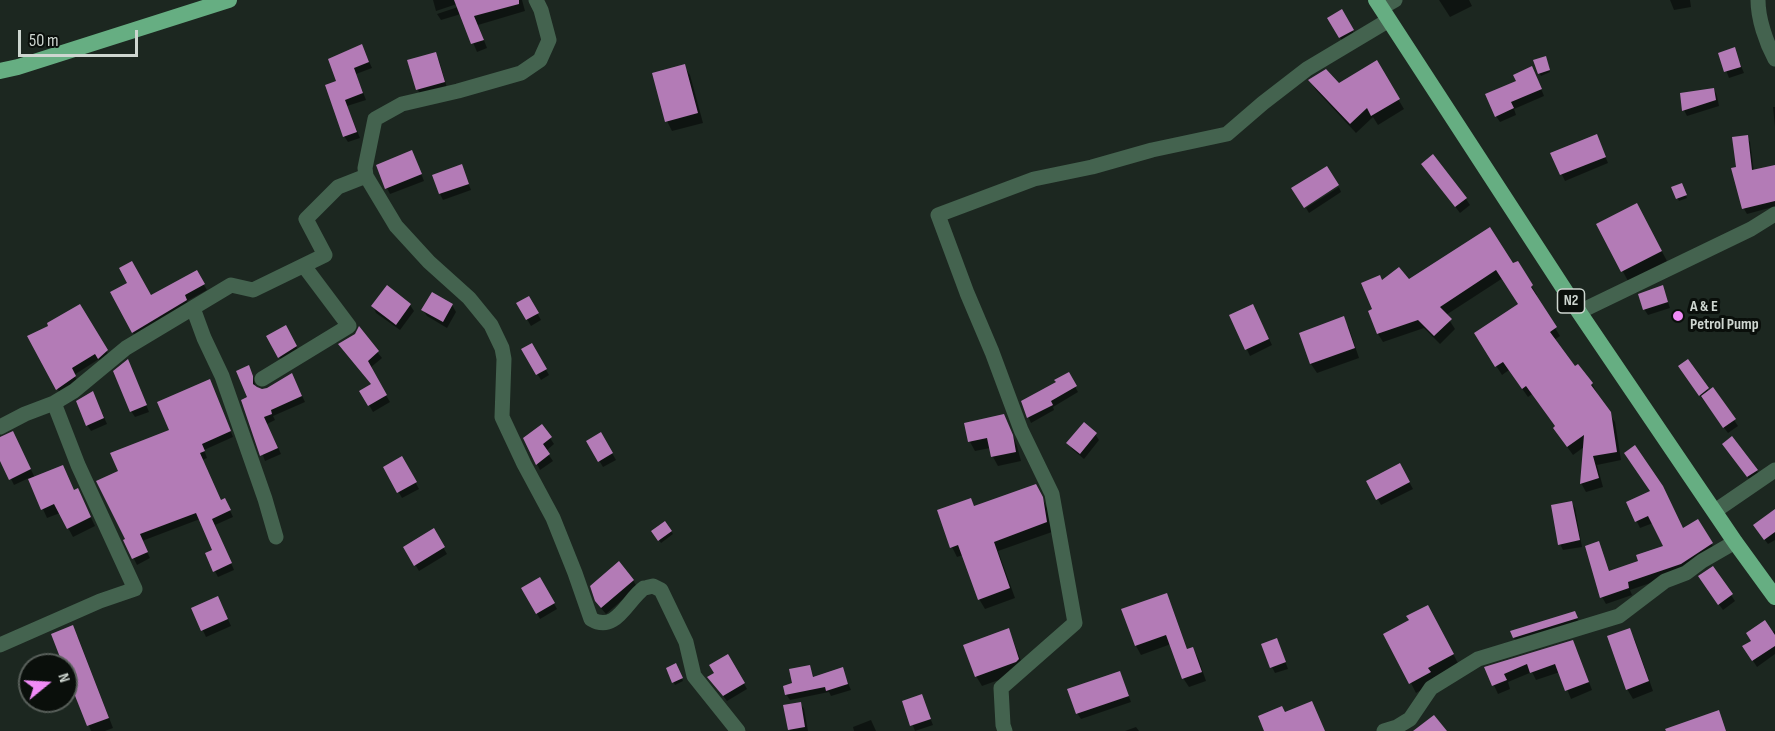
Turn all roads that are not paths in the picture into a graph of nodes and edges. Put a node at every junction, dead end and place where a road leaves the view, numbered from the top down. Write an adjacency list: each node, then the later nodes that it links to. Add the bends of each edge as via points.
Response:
1 (229, 0): 6 (highway)
2 (536, 0): 7 (street, via 549,40 540,60 520,73 402,104 375,119)
3 (1758, 0): 5 (street)
4 (1385, 7): 11 (highway, N2); 22 (street, via 1227,134 1034,179 938,215 1021,430 1052,494 1075,623 1001,688)
5 (1775, 59)
6 (0, 71)
7 (366, 176): 9 (street, via 338,187 306,219 325,255); 21 (street, via 396,226 491,325 504,359 502,417 553,518 591,620 612,621 644,588 653,586 661,590 686,642 694,676)
8 (1775, 214): 11 (street)
9 (304, 266): 10 (street, via 253,290 231,285); 12 (street, via 349,326)
10 (193, 308): 13 (street, via 126,348 74,392); 17 (street, via 222,376)
11 (1579, 312): 16 (highway, N2)
12 (262, 379)
13 (54, 403): 14 (street); 20 (street, via 135,589)
14 (0, 427)
15 (1775, 470): 16 (street)
16 (1715, 511): 18 (highway, N2)
17 (276, 537)
18 (1735, 542): 19 (highway, N2); 23 (street, via 1686,573 1665,581 1619,616 1478,659 1431,688 1410,719)
19 (1775, 597)
20 (0, 645)
21 (738, 731)
22 (1005, 731)
23 (1384, 731)

